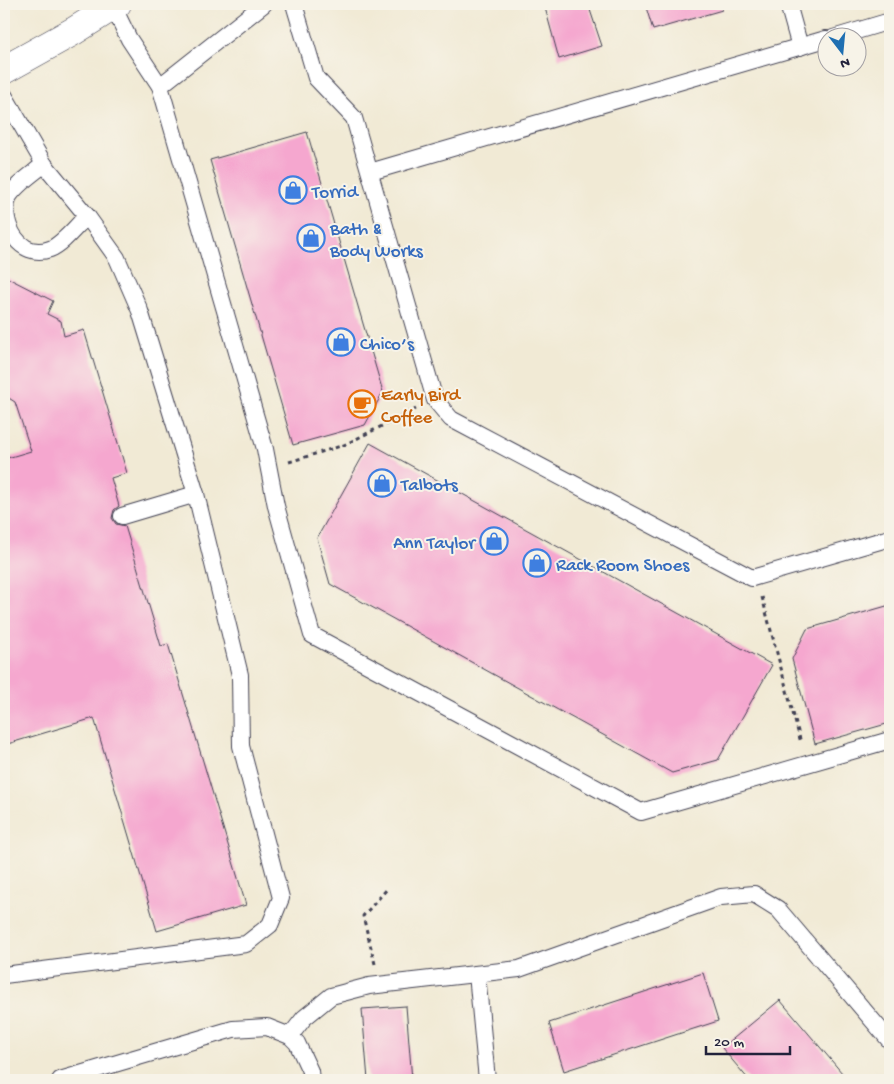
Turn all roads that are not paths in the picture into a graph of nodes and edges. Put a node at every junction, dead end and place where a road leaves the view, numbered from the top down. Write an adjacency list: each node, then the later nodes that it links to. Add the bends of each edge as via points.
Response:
1 (114, 4): 9 (street, via 74,31); 10 (lane, via 129,39)
2 (264, 4): 10 (lane)
3 (294, 4): 13 (lane, via 316,78 354,118)
4 (788, 4): 8 (lane)
5 (890, 21): 6 (lane)
6 (866, 28)
7 (816, 43): 8 (lane)
8 (800, 47): 13 (lane)
9 (4, 70)
10 (160, 86): 18 (lane, via 266,449 276,506 312,635 642,812)
11 (4, 95): 12 (lane)
12 (44, 164): 14 (lane); 14 (lane, via 13,192 4,208 4,221 16,242 32,250 50,249)
13 (370, 172): 17 (lane, via 435,400 451,419 752,578)
14 (87, 216): 15 (lane, via 117,258 140,311)
15 (196, 494): 16 (lane); 20 (lane, via 240,675 240,746 281,898 270,925 246,944)
16 (122, 516)
17 (890, 538)
18 (890, 740)
19 (477, 974): 21 (lane, via 380,984 331,996 304,1018); 22 (lane, via 519,969 721,897 754,894 778,909); 25 (lane)
20 (4, 975)
21 (290, 1036): 23 (lane, via 267,1027 233,1029); 24 (lane, via 303,1053)
22 (890, 1041)
23 (60, 1080)
24 (310, 1080)
25 (487, 1080)

